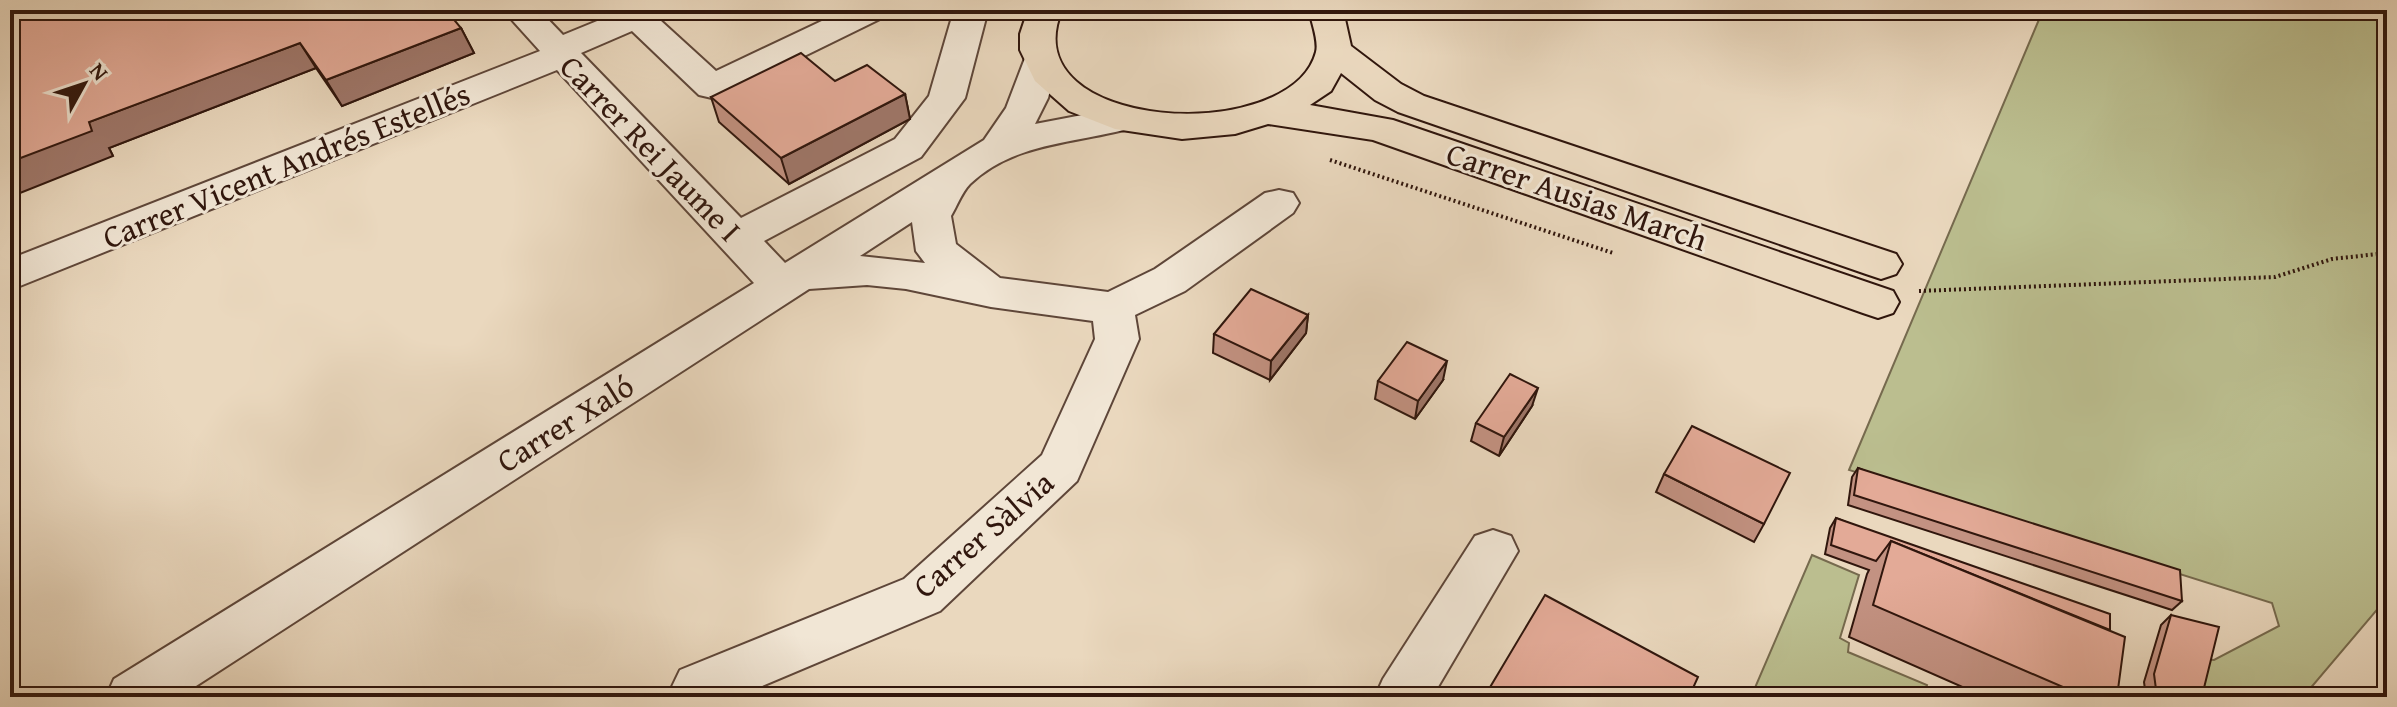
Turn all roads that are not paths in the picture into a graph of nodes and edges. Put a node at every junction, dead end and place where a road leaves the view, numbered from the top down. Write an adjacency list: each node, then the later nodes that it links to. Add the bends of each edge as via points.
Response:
1 (520, 10): 7 (street, Carrer Rei Jaume I)
2 (872, 10): 7 (street, Carrer Vicent Andrés Estellés, via 712,87 637,17)
3 (971, 10): 12 (street, via 947,98 908,148)
4 (1045, 10): 8 (main road, via 1036,41)
5 (1326, 10): 6 (main road)
6 (1334, 50): 9 (main road, via 1314,85); 9 (main road, Carrer Ausias March, via 1411,104 1891,286 1380,129)
7 (560, 52): 16 (street, Carrer Rei Jaume I); 17 (street, Carrer Vicent Andrés Estellés)
8 (1040, 61): 10 (main road, via 1056,85 1083,105); 11 (street, Carrer Xaló, via 1021,122)
9 (1270, 113): 10 (main road, via 1197,128)
10 (1119, 120): 11 (street, Carrer Xaló, via 1043,132)
11 (997, 149): 13 (street, Carrer Xaló)
12 (879, 163): 14 (street); 16 (street)
13 (955, 175): 14 (street, Carrer Xaló); 19 (street, via 931,216 937,251)
14 (918, 199): 18 (street, Carrer Xaló)
15 (1279, 203): 20 (street)
16 (737, 238): 18 (street, Carrer Rei Jaume I)
17 (10, 275)
18 (791, 280): 19 (street, via 880,272); 22 (street, Carrer Xaló)
19 (991, 292): 20 (street)
20 (1114, 323): 23 (street, Carrer Sàlvia, via 1060,467 922,595 699,687)
21 (1493, 551): 24 (street)
22 (133, 697)
23 (694, 697)
24 (1402, 697)

